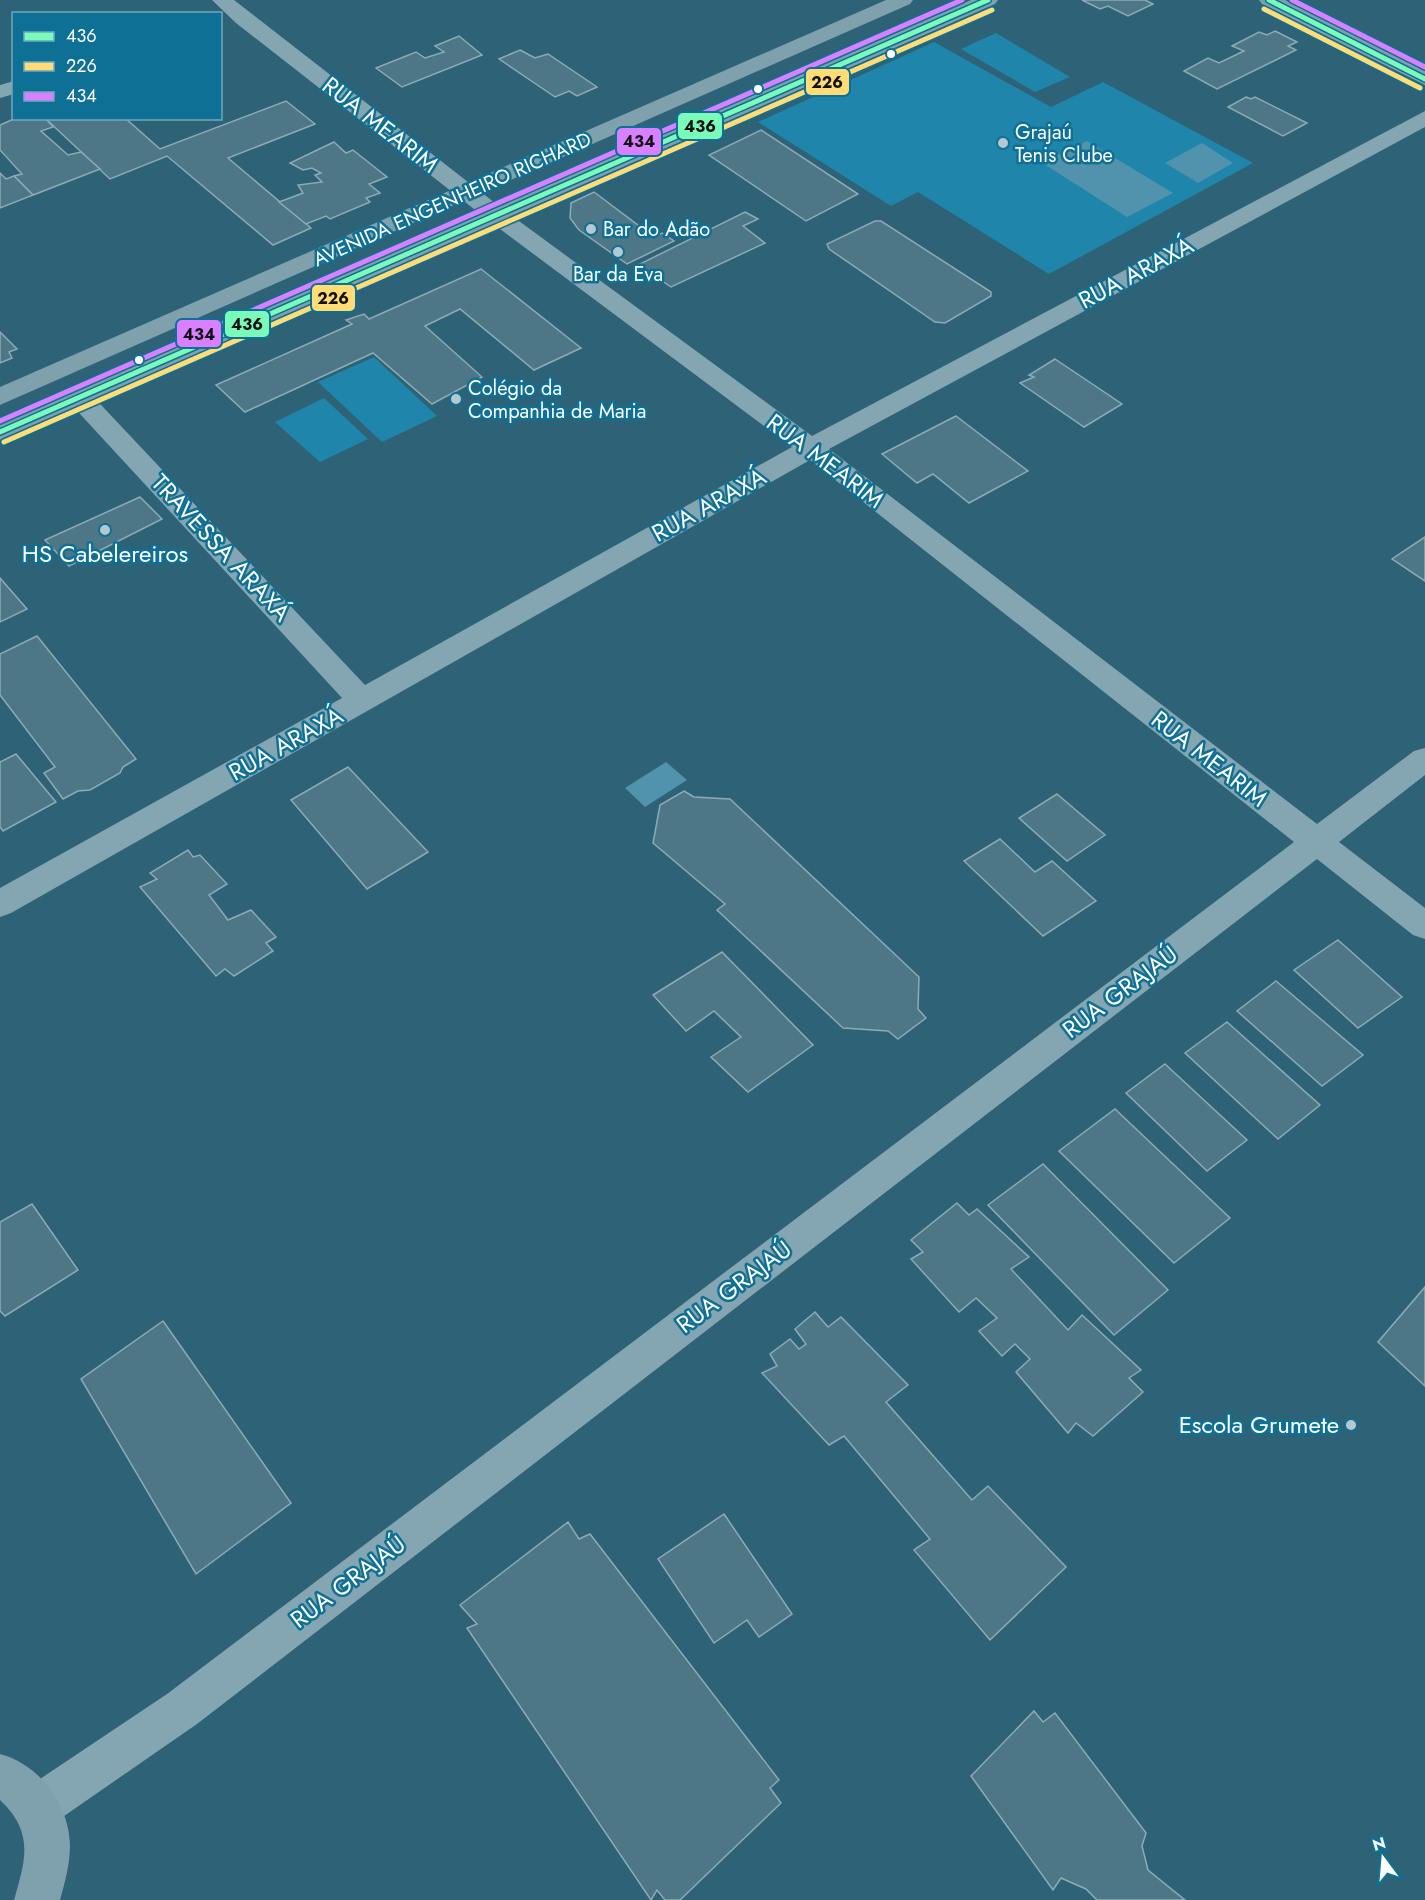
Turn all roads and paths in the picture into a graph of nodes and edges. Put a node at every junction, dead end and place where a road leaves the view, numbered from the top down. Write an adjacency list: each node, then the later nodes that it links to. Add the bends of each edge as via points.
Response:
1 (903, 0): 7 (street, AVENIDA ENGENHEIRO RICHARD)
2 (988, 0): 8 (street, AVENIDA ENGENHEIRO RICHARD)
3 (1269, 0): 5 (street)
4 (230, 5): 7 (street, RUA MEARIM)
5 (1425, 79)
6 (1425, 118): 12 (street, RUA ARAXÁ)
7 (467, 192): 8 (street, RUA MEARIM); 10 (street, AVENIDA ENGENHEIRO RICHARD)
8 (496, 215): 9 (street, AVENIDA ENGENHEIRO RICHARD); 12 (street, RUA MEARIM)
9 (78, 396): 11 (street, AVENIDA ENGENHEIRO RICHARD); 13 (street, TRAVESSA ARAXÁ)
10 (0, 397)
11 (0, 432)
12 (811, 448): 13 (street, RUA ARAXÁ); 15 (street, RUA MEARIM)
13 (362, 701): 16 (street, RUA ARAXÁ)
14 (1425, 759): 15 (street, RUA GRAJAÚ)
15 (1316, 843): 17 (street, RUA MEARIM); 19 (street, RUA GRAJAÚ, via 182,1709)
16 (0, 904)
17 (1425, 927)
18 (0, 1776): 19 (street, via 9,1778)
19 (38, 1807): 20 (street, via 47,1835 47,1868)
20 (37, 1900)

